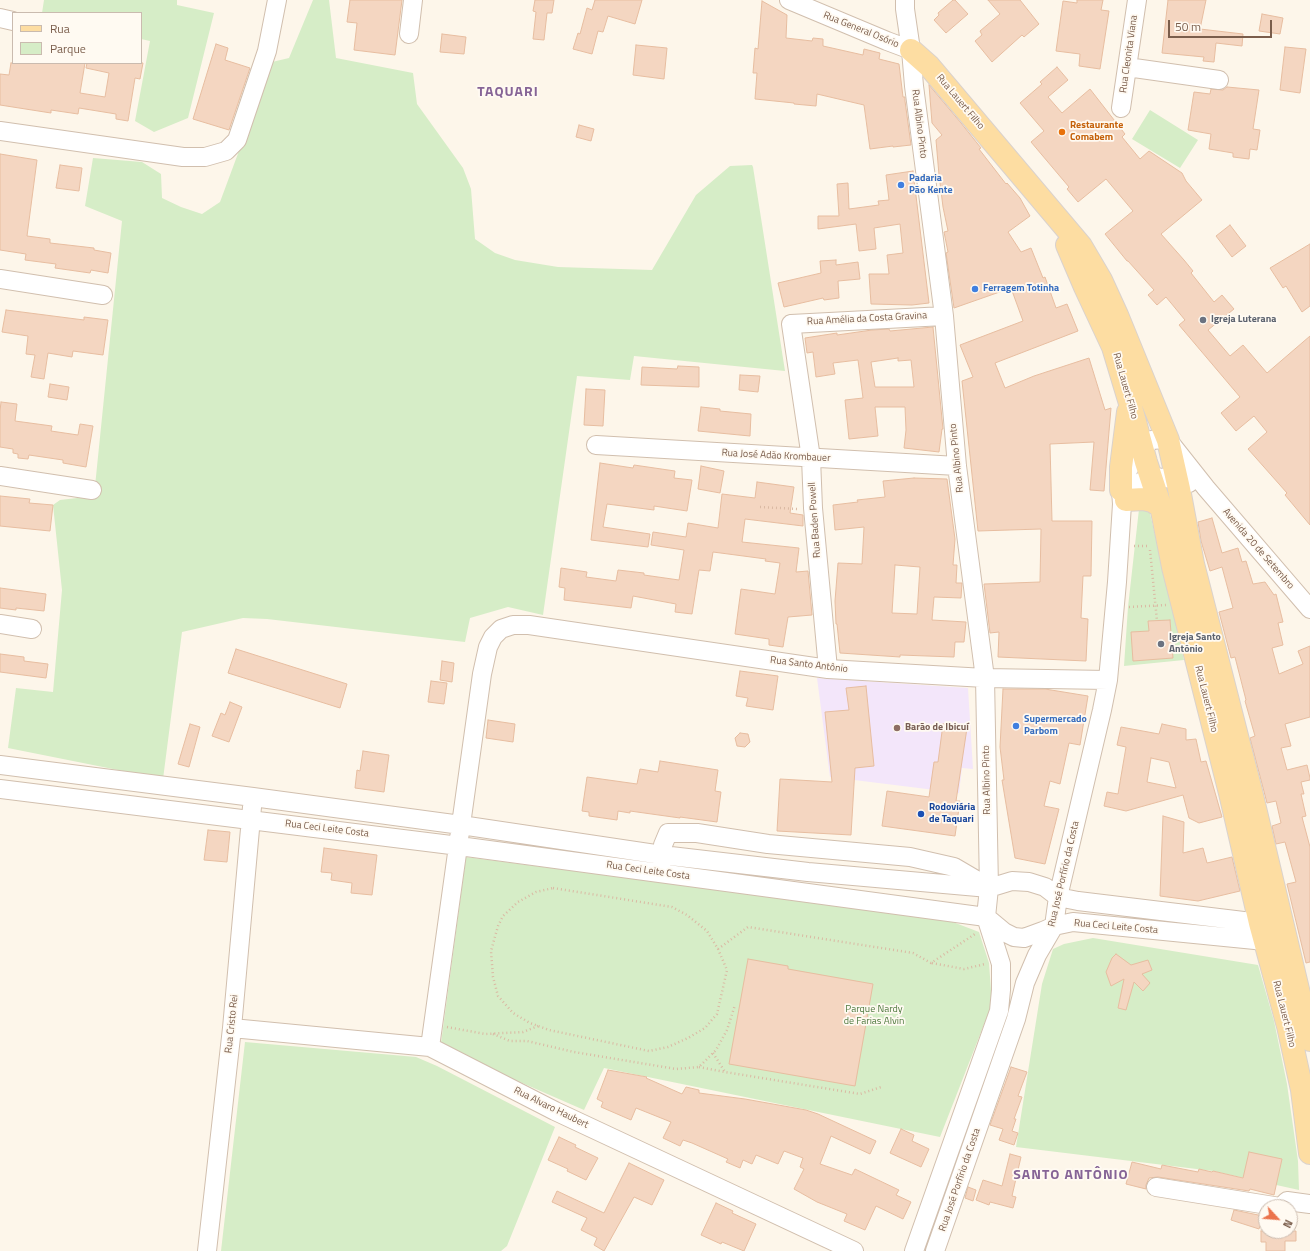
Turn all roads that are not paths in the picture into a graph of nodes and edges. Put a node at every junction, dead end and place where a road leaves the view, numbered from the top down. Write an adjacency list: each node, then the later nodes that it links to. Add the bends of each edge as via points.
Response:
1 (277, 0): 13 (street, via 267,51 240,132 237,140 226,151 205,158 183,158)
2 (413, 0): 8 (street)
3 (789, 0): 9 (street, Rua General Osório)
4 (905, 0): 9 (street, Rua Albino Pinto)
5 (1137, 0): 10 (street, Rua Cleonita Viana)
6 (0, 18): 7 (street)
7 (12, 21)
8 (409, 34)
9 (911, 50): 16 (street, Rua Albino Pinto); 18 (main road, Rua Lauert Filho, via 929,66 1053,211 1085,287)
10 (1127, 67): 11 (street); 12 (street, Rua Cleonita Viana)
11 (1219, 80)
12 (1121, 108)
13 (0, 131)
14 (0, 279): 15 (street)
15 (103, 295)
16 (944, 316): 17 (street, Rua Amélia da Costa Gravina); 23 (street, Rua Albino Pinto)
17 (791, 324): 22 (street, Rua Baden Powell)
18 (1139, 396): 19 (main road, Rua Lauert Filho); 21 (main road, Rua Lauert Filho); 29 (main road, via 1122,467)
19 (1168, 440): 21 (street, via 1152,440); 26 (main road, Rua Lauert Filho); 27 (street, Avenida 20 de Setembro)
20 (596, 446): 22 (street, Rua José Adão Krombauer)
21 (1142, 448): 25 (main road, Rua Lauert Filho); 29 (street, Rua José Porfírio da Costa, via 1129,468)
22 (811, 458): 23 (street, Rua José Adão Krombauer); 35 (street, Rua Baden Powell, via 813,508)
23 (957, 466): 36 (street, Rua Albino Pinto)
24 (0, 476): 28 (street)
25 (1152, 477): 26 (street); 29 (street, via 1141,482); 30 (main road, Rua Lauert Filho)
26 (1177, 479): 27 (street); 31 (main road, Rua Lauert Filho)
27 (1206, 488): 32 (street, Avenida 20 de Setembro)
28 (92, 490)
29 (1123, 498): 30 (main road, via 1144,499); 37 (street, Rua José Porfírio da Costa)
30 (1160, 506): 31 (main road, Rua Lauert Filho, via 1168,543)
31 (1183, 566): 43 (main road, Rua Lauert Filho); 44 (main road, Rua Lauert Filho)
32 (1310, 609)
33 (0, 624): 34 (street)
34 (32, 629)
35 (828, 669): 36 (street, Rua Santo Antônio); 42 (street, Rua Santo Antônio, via 529,625 513,625 501,629 488,647 482,674)
36 (985, 678): 37 (street, Rua Santo Antônio); 48 (street, Rua Albino Pinto)
37 (1108, 680): 49 (street, Rua José Porfírio da Costa)
38 (0, 765): 40 (street, Rua Ceci Leite Costa)
39 (0, 789): 41 (street, Rua Ceci Leite Costa)
40 (253, 797): 41 (street, Rua Cristo Rei); 42 (street, Rua Ceci Leite Costa)
41 (251, 820): 45 (street, Rua Ceci Leite Costa); 54 (street, Rua Cristo Rei)
42 (461, 825): 45 (street); 46 (street, Rua Ceci Leite Costa)
43 (1261, 836): 44 (main road); 50 (main road, Rua Lauert Filho)
44 (1240, 840): 53 (main road, Rua Lauert Filho)
45 (459, 846): 47 (street, Rua Ceci Leite Costa); 56 (street)
46 (662, 855): 47 (street); 48 (street, Rua Ceci Leite Costa, via 808,872); 48 (street, Rua Ceci Leite Costa, via 668,833 697,833 768,844 910,857 954,867)
47 (660, 873): 51 (street, Rua Ceci Leite Costa)
48 (989, 888): 49 (street, Rua Ceci Leite Costa, via 1012,880 1029,882 1045,888); 51 (street, Rua Albino Pinto)
49 (1058, 897): 52 (street, Rua José Porfírio da Costa); 53 (street, Rua Ceci Leite Costa)
50 (1280, 916): 53 (street); 55 (main road, Rua Lauert Filho)
51 (982, 924): 52 (street, Rua Ceci Leite Costa, via 1014,937 1024,938); 64 (street, Rua José Porfírio da Costa, via 1001,964 999,1011)
52 (1054, 926): 53 (street, Rua Ceci Leite Costa, via 1073,922); 65 (street, Rua José Porfírio da Costa, via 1037,955 1025,983 1016,1019)
53 (1262, 932): 55 (main road, Rua Lauert Filho)
54 (232, 1028): 56 (street, Rua Alvaro Haubert); 62 (street, Rua Cristo Rei)
55 (1304, 1030): 57 (main road, Rua Lauert Filho, via 1302,1090)
56 (430, 1047): 63 (street, Rua Alvaro Haubert, via 555,1111)
57 (1310, 1153)
58 (1156, 1187): 60 (street)
59 (1298, 1202): 61 (street)
60 (1258, 1203)
61 (1310, 1204)
62 (207, 1251)
63 (854, 1251)
64 (914, 1251)
65 (935, 1251)

